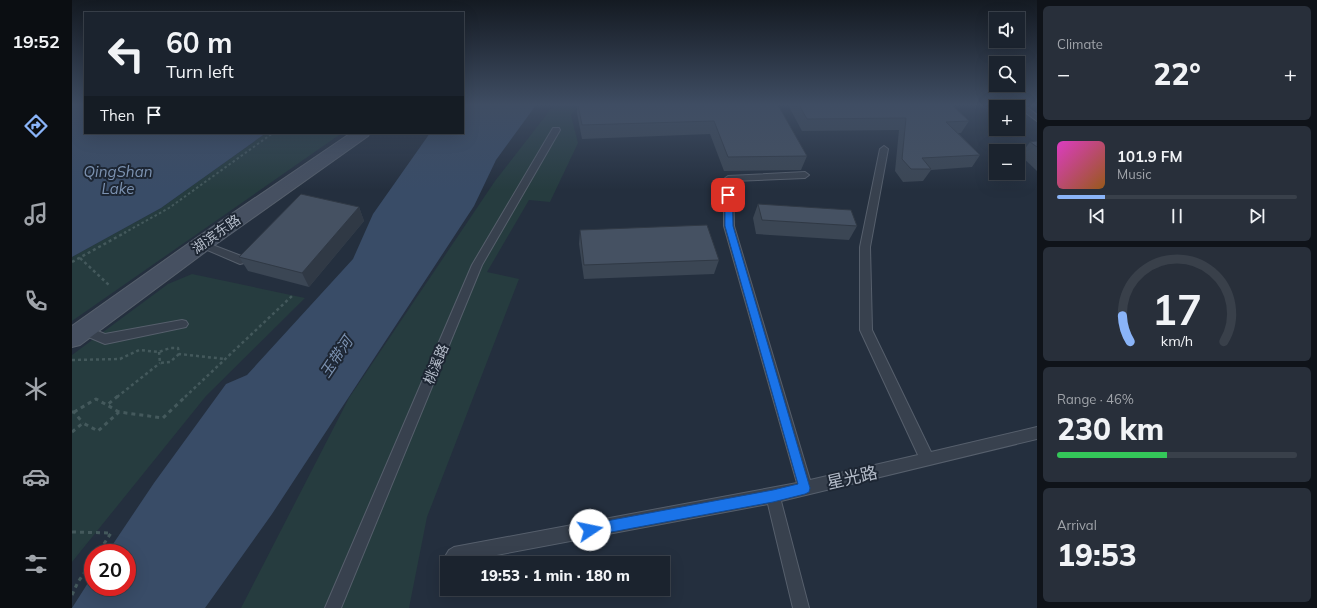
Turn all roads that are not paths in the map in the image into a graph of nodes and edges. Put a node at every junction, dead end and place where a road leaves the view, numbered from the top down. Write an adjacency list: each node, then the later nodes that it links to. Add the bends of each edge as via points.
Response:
1 (554, 133): 14 (lane, 桃溪路, via 477,265)
2 (361, 134): 5 (street, 湖滨东路)
3 (884, 149): 10 (lane, via 864,247 866,330)
4 (805, 175): 11 (lane, via 728,180 729,226)
5 (202, 244): 6 (lane); 8 (street, 湖滨东路)
6 (240, 260)
7 (182, 324): 8 (lane, via 105,339)
8 (77, 334)
9 (1037, 433): 10 (lane, 星光路)
10 (927, 459): 11 (lane, 星光路)
11 (805, 488): 12 (lane, 星光路)
12 (773, 496): 13 (lane, 星光路); 15 (lane)
13 (454, 555)
14 (333, 608)
15 (801, 608)

